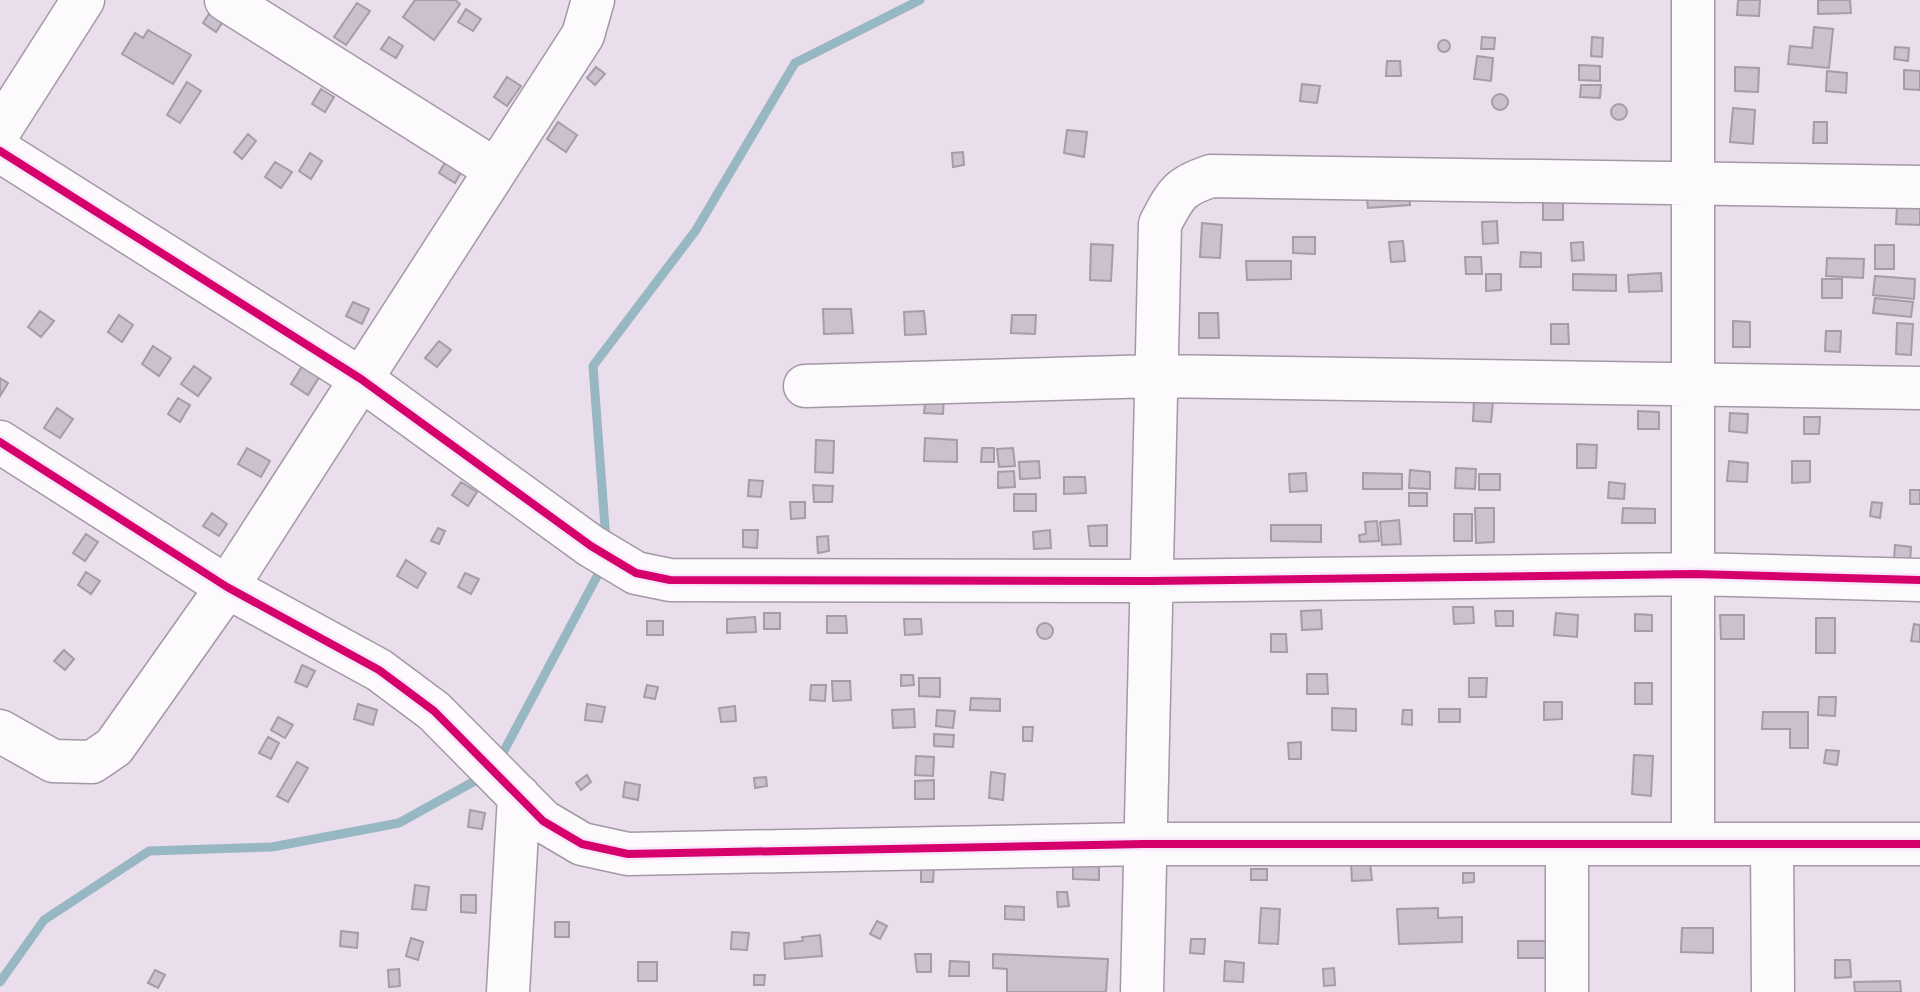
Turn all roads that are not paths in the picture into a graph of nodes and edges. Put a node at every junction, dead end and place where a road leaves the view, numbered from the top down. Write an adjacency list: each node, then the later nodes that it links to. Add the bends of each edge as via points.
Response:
1 (83, 0): 5 (street)
2 (226, 0): 7 (street)
3 (593, 0): 7 (street, via 583,35)
4 (1693, 0): 8 (street)
5 (0, 130)
6 (0, 151): 11 (street)
7 (496, 170): 11 (street)
8 (1695, 184): 9 (street); 10 (street, via 1211,176 1186,184 1160,224); 12 (street)
9 (1920, 187)
10 (1155, 376): 12 (street); 13 (street); 18 (street)
11 (361, 379): 18 (street, via 636,573 670,580); 19 (street)
12 (1695, 383): 14 (street); 16 (street)
13 (805, 386)
14 (1920, 388)
15 (0, 442): 19 (street)
16 (1694, 574): 17 (street); 18 (street); 24 (street)
17 (1920, 580)
18 (1150, 581): 22 (street)
19 (227, 587): 20 (street, via 114,747 92,762 53,761); 21 (street, via 379,670 434,711)
20 (0, 731)
21 (519, 796): 22 (street, via 543,821 582,844 628,854); 27 (street)
22 (1144, 844): 23 (street); 28 (street)
23 (1567, 844): 24 (street); 29 (street)
24 (1693, 844): 25 (street)
25 (1772, 844): 26 (street); 30 (street)
26 (1920, 844)
27 (508, 992)
28 (1142, 992)
29 (1567, 992)
30 (1773, 992)

